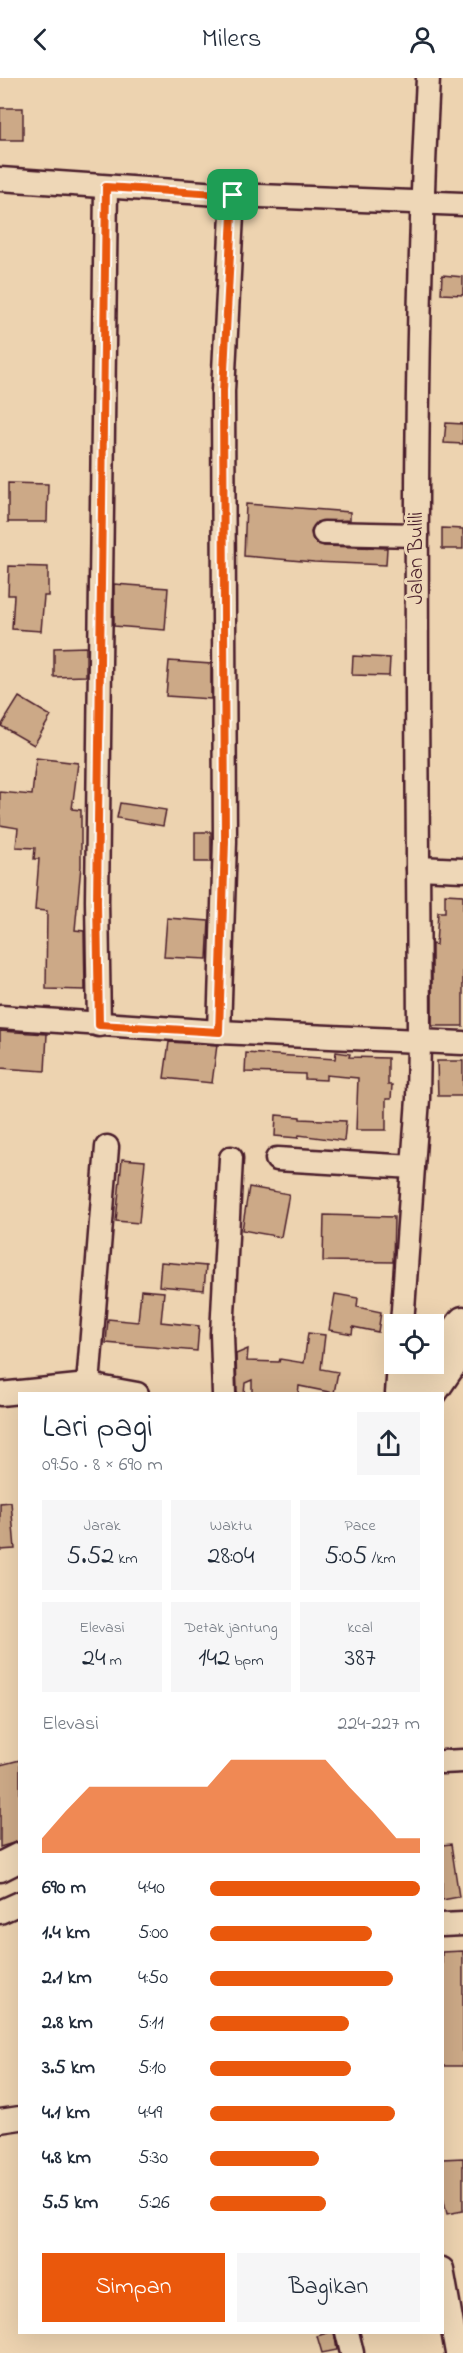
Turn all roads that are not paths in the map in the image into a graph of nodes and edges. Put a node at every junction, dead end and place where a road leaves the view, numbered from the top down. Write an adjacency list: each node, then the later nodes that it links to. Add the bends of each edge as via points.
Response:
1 (428, 78): 5 (street, Jalan Bulili)
2 (0, 179): 3 (street)
3 (106, 187): 4 (street); 12 (street, via 97,901)
4 (233, 195): 5 (street); 13 (street, via 223,391 225,841)
5 (421, 203): 6 (street); 8 (street, Jalan Bulili)
6 (463, 204)
7 (324, 532): 8 (street)
8 (417, 535): 9 (street, Jalan Bulili)
9 (418, 868): 10 (street); 14 (street, Jalan Bulili)
10 (463, 870)
11 (0, 1017): 12 (street)
12 (99, 1025): 13 (street)
13 (219, 1032): 14 (street)
14 (419, 1040): 15 (street); 19 (street, Jalan Bulili)
15 (463, 1043)
16 (107, 1147): 26 (street)
17 (231, 1158): 30 (street, via 222,1323)
18 (277, 1160): 19 (street)
19 (413, 1167): 20 (street, Jalan Bulili)
20 (403, 1314)
21 (463, 1321): 22 (street)
22 (444, 1347)
23 (463, 1353): 33 (street)
24 (398, 1374): 31 (street)
25 (424, 1374): 32 (street)
26 (88, 1385): 28 (street); 29 (street)
27 (18, 1392): 34 (street)
28 (20, 1392)
29 (126, 1392)
30 (224, 1392)
31 (397, 1392)
32 (411, 1392)
33 (436, 1392)
34 (0, 1394)
35 (463, 1761): 36 (street)
36 (444, 1762)
37 (18, 1858): 38 (street)
38 (0, 1867)
39 (18, 1904): 40 (street)
40 (0, 1912)
41 (463, 1924): 42 (street)
42 (444, 1925)
43 (18, 2118): 44 (street)
44 (0, 2121)
45 (444, 2278): 47 (street)
46 (347, 2334): 48 (street)
47 (459, 2342)
48 (352, 2353)

